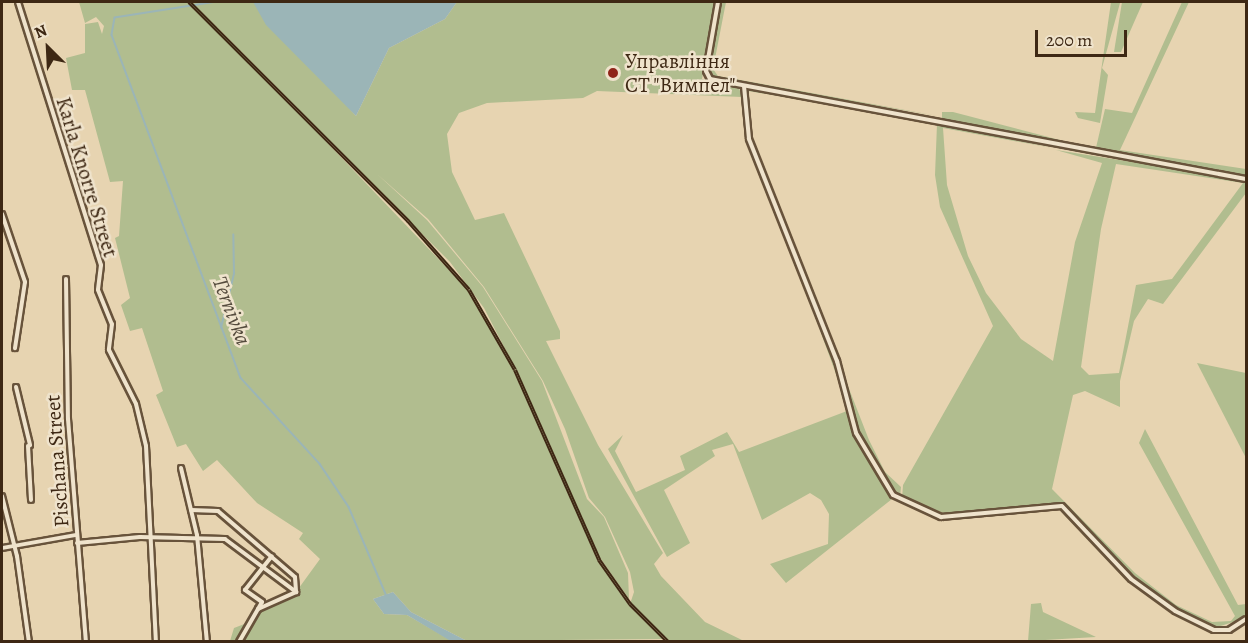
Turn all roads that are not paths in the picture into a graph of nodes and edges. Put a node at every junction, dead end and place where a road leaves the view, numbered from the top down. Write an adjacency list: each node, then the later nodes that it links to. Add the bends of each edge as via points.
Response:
1 (18, 2): 14 (street, Karla Knorre Street, via 101,265 98,290 112,324 109,350 136,404 146,446)
2 (718, 2): 3 (street, via 706,74)
3 (744, 86): 4 (street); 23 (street, via 749,139 837,361 856,433 893,495 941,517 1062,506 1131,579 1166,606 1214,630 1229,630)
4 (1246, 179)
5 (2, 214): 7 (street, via 26,282)
6 (66, 279): 13 (street, Pischana Street)
7 (15, 348)
8 (16, 387): 11 (street, via 29,445)
9 (181, 468): 12 (street)
10 (2, 496): 17 (street)
11 (31, 500)
12 (191, 510): 15 (street); 19 (street, via 219,511)
13 (76, 535): 16 (street, Pischana Street); 17 (street)
14 (149, 539): 15 (street); 16 (street); 26 (street, Karla Knorre Street)
15 (197, 540): 20 (street, via 227,540); 27 (street)
16 (78, 543): 25 (street, Pischana Street)
17 (15, 545): 18 (street); 24 (street)
18 (2, 548)
19 (272, 556): 20 (street); 21 (street, via 298,582)
20 (263, 567): 21 (street); 22 (street, via 245,590 262,602)
21 (296, 592): 22 (street)
22 (258, 609): 28 (street)
23 (1246, 620)
24 (29, 642)
25 (86, 642)
26 (156, 642)
27 (207, 642)
28 (238, 642)

